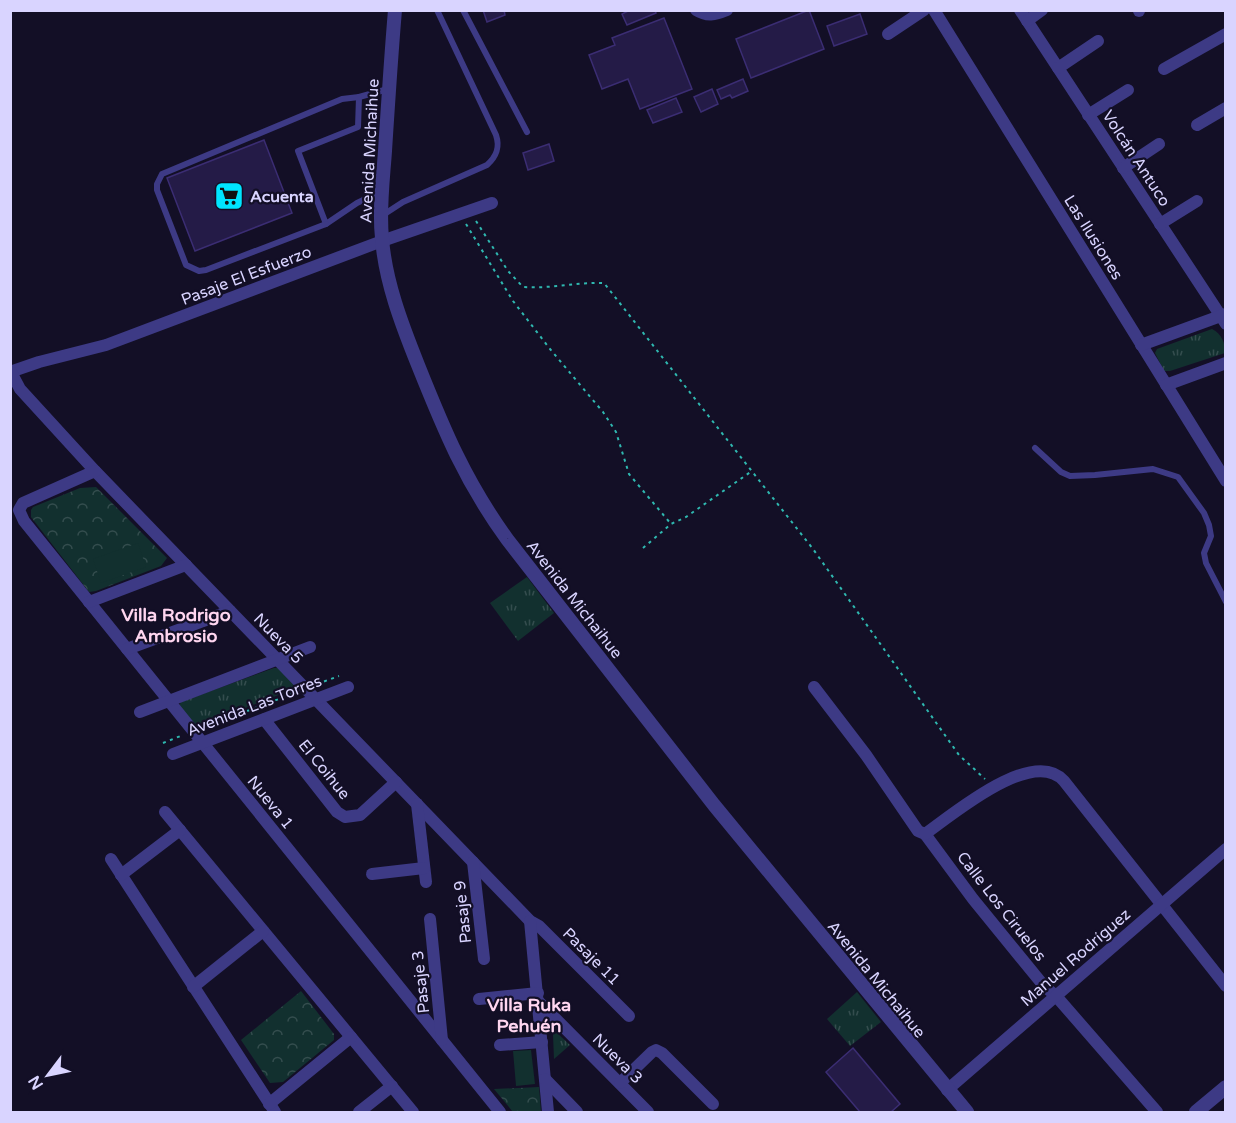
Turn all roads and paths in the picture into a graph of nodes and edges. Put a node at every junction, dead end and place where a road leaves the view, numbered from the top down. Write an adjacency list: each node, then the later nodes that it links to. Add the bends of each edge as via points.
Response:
1 (395, 10): 15 (street, Avenida Michaihue)
2 (437, 10): 28 (lane, via 496,135 496,153 487,165 394,206)
3 (463, 10): 21 (lane)
4 (696, 10): 5 (street, via 707,15)
5 (727, 10)
6 (924, 10): 10 (street)
7 (934, 10): 33 (street, Las Ilusiones)
8 (1042, 10): 9 (street)
9 (1023, 16): 13 (street, Volcán Antuco)
10 (888, 34)
11 (1226, 34): 14 (street)
12 (1098, 41): 13 (street)
13 (1058, 68): 19 (street, Volcán Antuco)
14 (1164, 69)
15 (388, 89): 17 (lane); 24 (street, Avenida Michaihue)
16 (1128, 90): 19 (street)
17 (359, 97): 29 (lane, via 358,127 298,151); 29 (lane, via 342,99 162,174 157,184 186,265 199,271)
18 (1226, 108): 20 (street)
19 (1088, 115): 23 (street, Volcán Antuco)
20 (1197, 125)
21 (527, 132)
22 (1160, 144): 23 (street)
23 (1124, 168): 30 (street, Volcán Antuco)
24 (381, 192): 28 (street, Avenida Michaihue); 29 (lane)
25 (1197, 201): 30 (street)
26 (492, 203): 27 (street, Pasaje El Esfuerzo)
27 (465, 212): 31 (street, Pasaje El Esfuerzo); 39 (path, via 523,287 604,283); 41 (path, via 513,301 603,412 616,432 629,474)
28 (381, 218): 31 (street, Avenida Michaihue)
29 (326, 224)
30 (1160, 224): 32 (street, Volcán Antuco)
31 (382, 241): 35 (street, Pasaje El Esfuerzo, via 106,345); 94 (street, Avenida Michaihue, via 397,306 416,359 452,449 489,513 714,804)
32 (1224, 318): 33 (street)
33 (1142, 345): 36 (street, Las Ilusiones)
34 (1226, 363): 36 (street)
35 (11, 372): 38 (street, Nueva 5, via 20,388)
36 (1166, 385): 40 (street, Las Ilusiones)
37 (1035, 448): 45 (lane, via 1070,476 1153,469 1178,477 1209,525 1206,563)
38 (95, 471): 43 (street, Nueva 5); 44 (street, Nueva 1, via 23,503 19,510)
39 (752, 471): 41 (path); 63 (path, via 813,549 959,755)
40 (1226, 481)
41 (671, 524): 42 (path)
42 (643, 548)
43 (186, 565): 44 (street); 46 (street, Nueva 5)
44 (89, 602): 48 (street, Nueva 1)
45 (1226, 602)
46 (230, 611): 48 (street); 49 (street, Nueva 5)
47 (310, 647): 49 (street, Avenida Las Torres)
48 (127, 649): 55 (street, Nueva 1)
49 (278, 660): 53 (street, Nueva 5); 55 (street, Avenida Las Torres)
50 (339, 676): 53 (path)
51 (348, 687): 54 (street, Avenida Las Torres)
52 (814, 687): 67 (street, Calle Los Ciruelos, via 918,831)
53 (306, 689): 54 (street, Nueva 5); 58 (path)
54 (315, 699): 57 (street, Avenida Las Torres); 62 (street, Nueva 5)
55 (169, 701): 56 (street, Avenida Las Torres); 58 (street, Nueva 1)
56 (140, 712)
57 (266, 719): 60 (street, Avenida Las Torres); 62 (street, El Coihue, via 337,812 345,817 360,815)
58 (193, 732): 59 (path); 60 (street, Nueva 1)
59 (163, 743)
60 (202, 743): 61 (street, Avenida Las Torres); 87 (street, Nueva 1)
61 (173, 754)
62 (396, 782): 64 (street, Nueva 5)
63 (995, 786): 67 (street); 75 (street, via 1041,771 1057,775)
64 (417, 804): 70 (street, Nueva 5); 71 (street)
65 (165, 812): 66 (street)
66 (180, 830): 73 (street); 78 (street)
67 (925, 834): 82 (street, Calle Los Ciruelos, via 999,932)
68 (1226, 849): 75 (street, Manuel Rodríguez)
69 (111, 859): 73 (street)
70 (473, 862): 77 (street, Nueva 5); 79 (street, Pasaje 9)
71 (424, 868): 72 (street); 74 (street)
72 (372, 874)
73 (121, 875): 81 (street)
74 (426, 882)
75 (1162, 904): 80 (street); 82 (street, Manuel Rodríguez)
76 (430, 920): 87 (street, Pasaje 3)
77 (530, 921): 83 (street); 85 (street, Pasaje 11)
78 (263, 931): 81 (street); 86 (street)
79 (483, 959)
80 (1226, 986)
81 (193, 987): 96 (street)
82 (1056, 996): 94 (street, Manuel Rodríguez); 104 (street, Calle Los Ciruelos)
83 (538, 998): 84 (street); 88 (street); 91 (street, Nueva 3)
84 (480, 999)
85 (629, 1016)
86 (351, 1037): 92 (street); 96 (street)
87 (442, 1041): 100 (street, Nueva 1)
88 (542, 1042): 89 (street); 90 (street)
89 (500, 1045)
90 (545, 1079): 101 (street); 102 (street)
91 (620, 1083): 95 (street, via 652,1052 658,1051); 103 (street, Nueva 3)
92 (392, 1086): 98 (street); 99 (street)
93 (1226, 1087): 105 (street)
94 (947, 1090): 97 (street, Avenida Michaihue)
95 (713, 1104)
96 (272, 1108)
97 (958, 1109)
98 (359, 1113)
99 (413, 1113)
100 (500, 1113)
101 (548, 1113)
102 (577, 1113)
103 (648, 1113)
104 (1157, 1113)
105 (1196, 1113)

